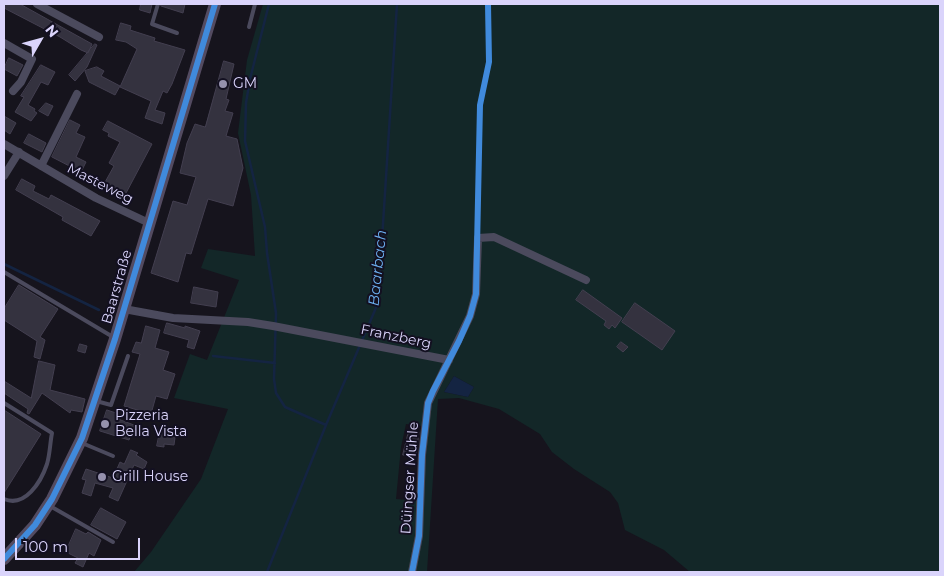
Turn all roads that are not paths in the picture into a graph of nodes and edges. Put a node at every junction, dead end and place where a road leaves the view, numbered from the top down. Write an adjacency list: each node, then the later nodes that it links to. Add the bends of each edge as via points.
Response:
1 (37, 4): 7 (street)
2 (158, 4): 6 (lane, via 152,24)
3 (215, 4): 15 (main road, Baarstraße)
4 (255, 4): 5 (lane)
5 (249, 27)
6 (177, 33)
7 (99, 37)
8 (4, 43): 9 (street, via 32,59)
9 (13, 91)
10 (77, 94): 13 (street)
11 (4, 144): 12 (street, Masteweg)
12 (19, 152): 13 (street, Masteweg); 14 (street)
13 (41, 166): 15 (street, Masteweg, via 96,198)
14 (4, 176)
15 (149, 223): 18 (main road, Baarstraße)
16 (4, 272): 19 (lane)
17 (586, 280): 21 (street, via 494,237 478,238 476,294 470,316)
18 (124, 309): 19 (main road, Baarstraße); 21 (street, Franzberg, via 173,318 277,326)
19 (115, 339): 22 (main road, Baarstraße)
20 (128, 356): 22 (lane, via 111,405)
21 (449, 360): 30 (street, Düingser Mühle, via 428,403 418,536)
22 (95, 401): 24 (main road, Baarstraße)
23 (4, 402): 26 (lane, via 52,433 46,465 36,485 23,499 14,502)
24 (80, 442): 25 (lane); 27 (main road, Baarstraße)
25 (113, 456)
26 (4, 499)
27 (48, 505): 28 (lane); 29 (main road, Baarstraße, via 35,525)
28 (113, 542)
29 (4, 559)
30 (412, 572)

